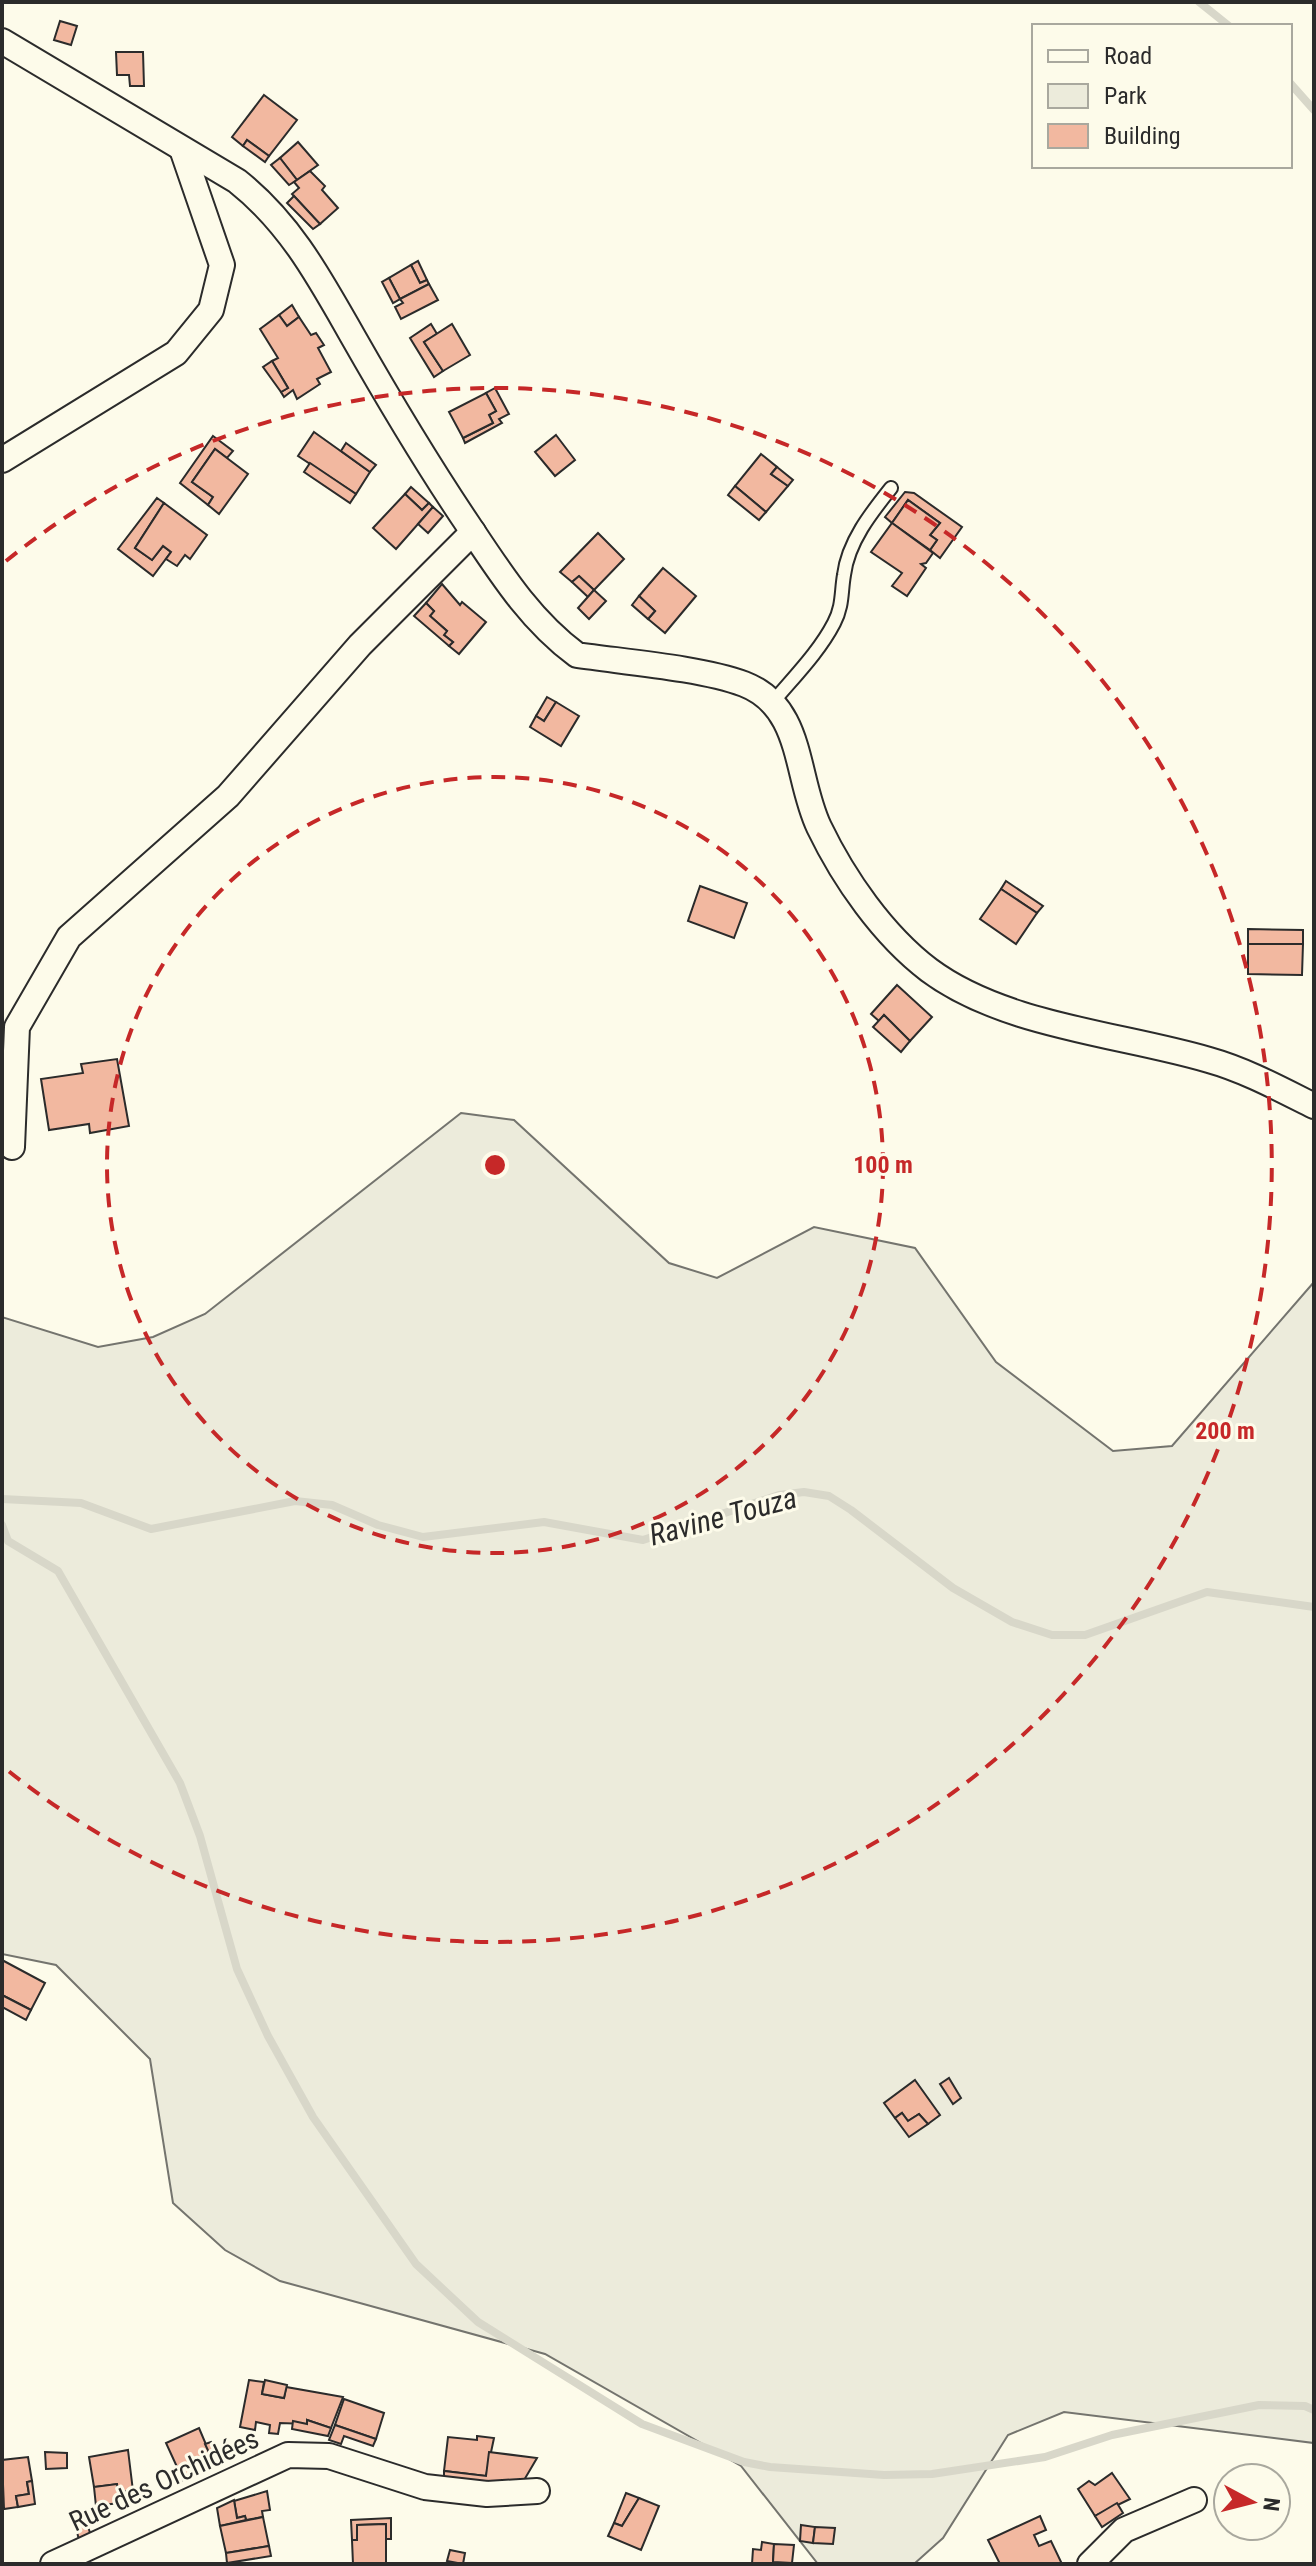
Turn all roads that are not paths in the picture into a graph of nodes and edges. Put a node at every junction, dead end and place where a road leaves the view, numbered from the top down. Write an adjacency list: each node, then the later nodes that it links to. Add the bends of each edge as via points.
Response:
1 (2, 41): 2 (street)
2 (182, 149): 3 (street, via 222,265 211,310 176,353); 5 (street, via 256,196 301,245 419,451)
3 (2, 460)
4 (891, 488): 6 (lane, via 852,549 843,603 834,623)
5 (473, 532): 6 (street, via 514,595 577,655 745,684); 8 (street, via 360,645 228,796 69,937 17,1027)
6 (773, 702): 7 (street, via 790,723 819,826 861,896 901,946 931,972 992,1004 1211,1060)
7 (1314, 1106)
8 (12, 1147)
9 (537, 2491): 11 (street, Rue des Orchidées, via 487,2494 425,2487 329,2456 288,2455)
10 (1194, 2500): 12 (street, via 1124,2530)
11 (53, 2564)
12 (1090, 2564)

